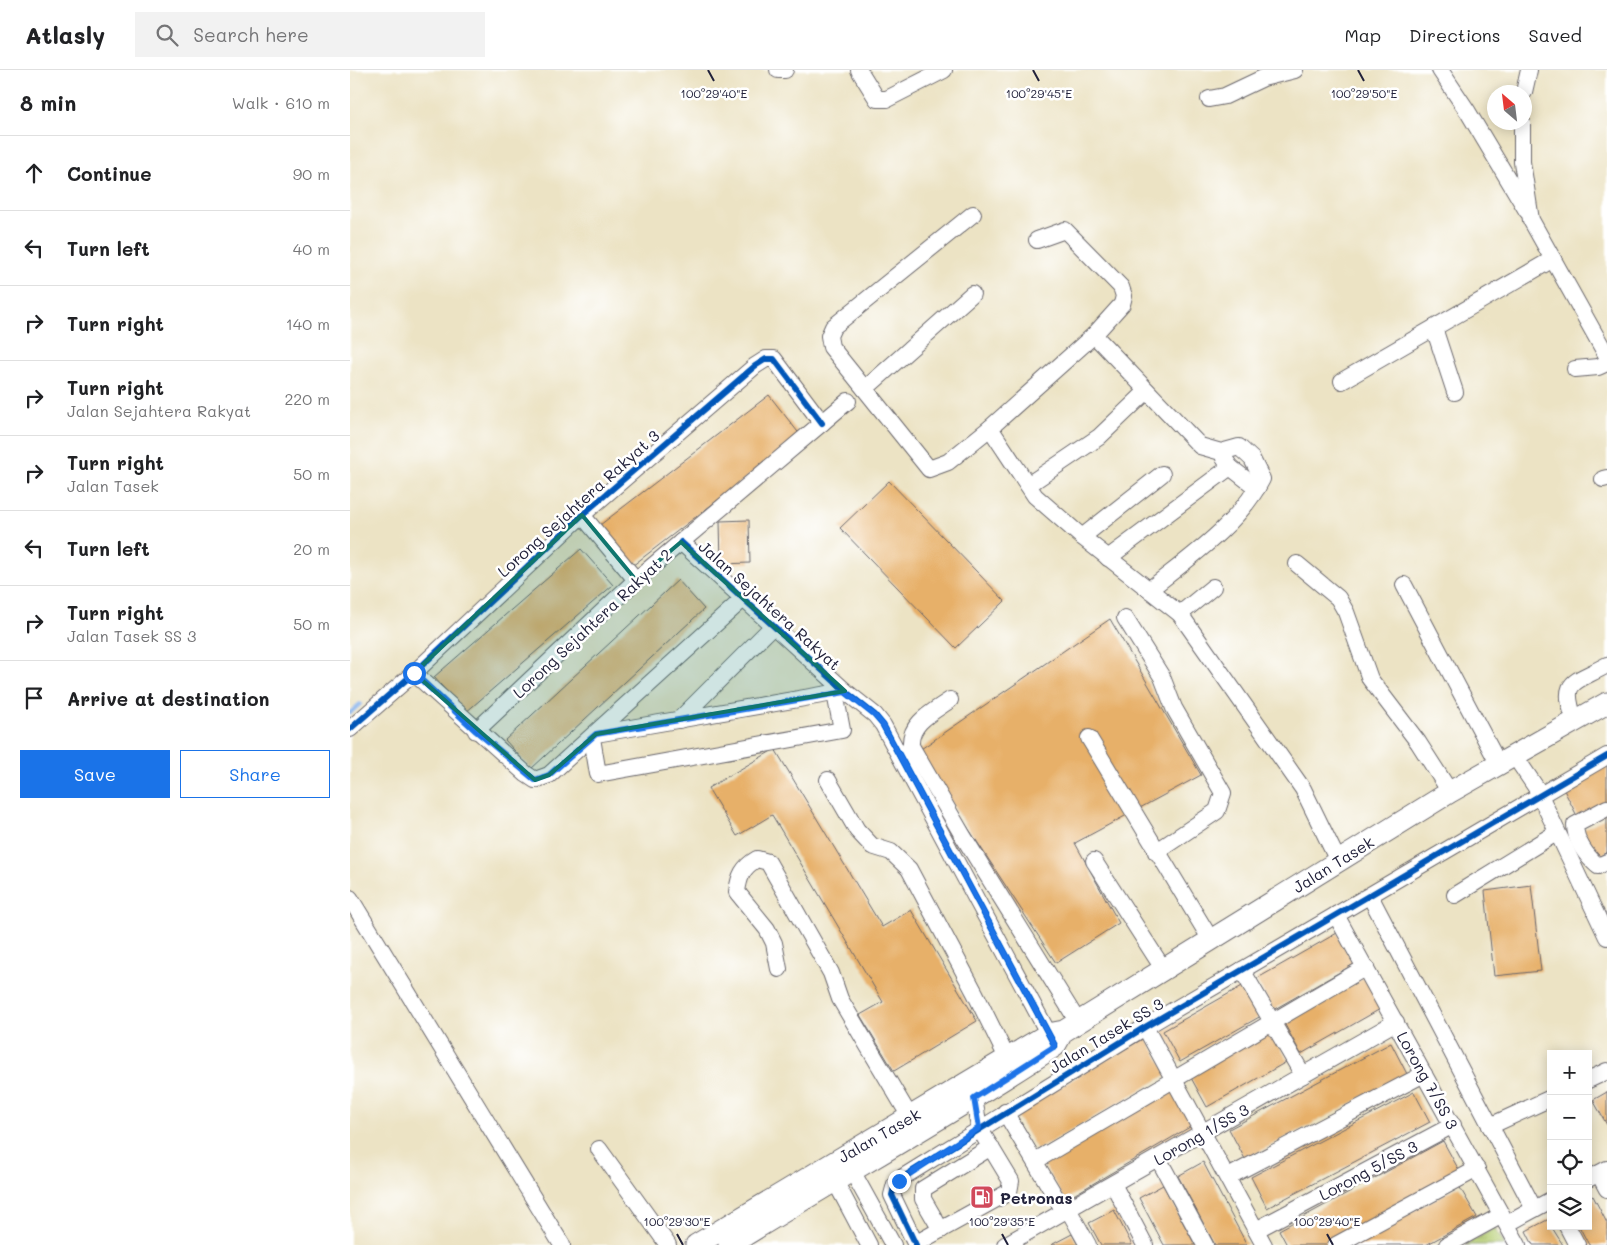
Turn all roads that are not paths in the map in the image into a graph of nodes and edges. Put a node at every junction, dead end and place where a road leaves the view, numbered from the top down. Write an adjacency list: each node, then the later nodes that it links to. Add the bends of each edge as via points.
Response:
1 (778, 70): 2 (street)
2 (785, 70)
3 (859, 70): 4 (street, via 880,100)
4 (944, 70)
5 (1295, 70): 9 (street, via 1263,78 1225,96)
6 (1440, 70): 12 (street)
7 (1529, 70): 8 (street)
8 (1526, 85)
9 (1209, 99)
10 (1522, 130): 12 (street, via 1522,162)
11 (973, 214): 22 (street, via 833,327 829,336 832,347)
12 (1532, 220): 14 (street)
13 (1037, 240): 17 (street, via 1065,230 1121,287 1122,304)
14 (1553, 259): 16 (street); 18 (street)
15 (972, 294): 22 (street)
16 (1434, 328): 21 (street); 24 (street)
17 (1094, 335): 23 (street); 27 (street)
18 (1607, 356)
19 (1607, 363): 20 (street, via 1598,368)
20 (1575, 369)
21 (1342, 381)
22 (865, 389): 27 (street, via 929,469 948,462)
23 (1147, 391): 28 (street, via 1200,446); 31 (street, via 1099,437)
24 (1455, 392)
25 (848, 401): 26 (street, Lorong Sejahtera Rakyat 2)
26 (822, 423): 33 (street, Lorong Sejahtera Rakyat 3, via 774,359 766,359); 35 (street, Lorong Sejahtera Rakyat 2)
27 (990, 428): 31 (street)
28 (1220, 452): 29 (street); 32 (street, via 1239,447 1252,458 1262,479)
29 (1230, 467): 32 (street); 36 (street)
30 (1162, 474): 34 (street)
31 (1028, 485): 34 (street, via 1035,496)
32 (1257, 488): 41 (street, via 1252,498 1204,547)
33 (582, 515): 38 (street); 47 (street, Lorong Sejahtera Rakyat 3)
34 (1082, 537): 36 (street)
35 (681, 542): 38 (street, Lorong Sejahtera Rakyat 2); 42 (street, Jalan Sejahtera Rakyat)
36 (1108, 558): 41 (street)
37 (1297, 564): 60 (street, via 1338,598 1370,679 1418,742)
38 (636, 580): 54 (street, Lorong Sejahtera Rakyat 2)
39 (1404, 585): 58 (street)
40 (1213, 587): 43 (street)
41 (1149, 590): 43 (street)
42 (743, 599): 45 (street, Jalan Sejahtera Rakyat); 55 (street)
43 (1180, 614): 65 (street, via 1303,789)
44 (1125, 618): 64 (street, via 1162,677 1174,708 1223,793 1217,811)
45 (773, 626): 48 (street, Jalan Sejahtera Rakyat); 51 (street)
46 (1607, 665): 52 (street, via 1571,685 1567,691)
47 (414, 673): 53 (street, Lorong Sejahtera Rakyat 3); 54 (street)
48 (840, 692): 51 (street); 55 (street, via 842,730 598,774); 81 (street, Jalan Sejahtera Rakyat, via 883,725)
49 (950, 700): 81 (street, via 920,722 910,736 911,746 963,836)
50 (1607, 703): 52 (main road, Jalan Tasek)
51 (679, 720): 55 (street)
52 (1575, 721): 58 (main road, Jalan Tasek)
53 (350, 729)
54 (476, 731): 55 (street, via 535,780 549,775)
55 (594, 736)
56 (1089, 738): 64 (street)
57 (1607, 756): 61 (street, Jalan Tasek SS 3)
58 (1506, 759): 60 (main road, Jalan Tasek); 61 (street)
59 (828, 780): 82 (street, via 857,830 872,846 891,852 909,870)
60 (1450, 792): 65 (main road, Jalan Tasek)
61 (1539, 795): 63 (street); 69 (street, Jalan Tasek SS 3)
62 (1607, 808): 67 (street, via 1575,824 1575,834 1590,859 1598,866)
63 (1556, 833): 68 (street); 72 (street)
64 (1156, 852): 73 (street)
65 (1338, 861): 73 (main road, Jalan Tasek)
66 (1094, 862): 76 (street)
67 (1605, 863)
68 (1455, 895)
69 (1370, 896): 71 (street, Jalan Tasek SS 3); 93 (street)
70 (350, 898): 115 (street)
71 (1336, 915): 74 (street, Lorong 7/SS 3); 77 (street, Jalan Tasek SS 3)
72 (1607, 937)
73 (1211, 940): 76 (main road, Jalan Tasek)
74 (1366, 967): 78 (street); 79 (street, Lorong 7/SS 3)
75 (779, 969): 91 (street, via 774,942 767,929 737,892 746,865 757,859 768,862 831,973 840,999)
76 (1164, 970): 81 (main road, Jalan Tasek)
77 (1242, 970): 78 (street); 80 (street, Jalan Tasek SS 3)
78 (1272, 1022): 85 (street); 87 (street)
79 (1396, 1022): 84 (street, Lorong 7/SS 3); 85 (street, Lorong 1/SS 3)
80 (1145, 1027): 87 (street); 90 (street, Jalan Tasek SS 3)
81 (1061, 1033): 82 (main road, Jalan Tasek); 88 (main road, Jalan Tasek)
82 (1007, 1058): 91 (main road, Jalan Tasek)
83 (1607, 1072): 86 (street)
84 (1424, 1074): 92 (street, Lorong 7/SS 3); 103 (street)
85 (1303, 1075): 95 (street, Lorong 1/SS 3)
86 (1592, 1078)
87 (1174, 1079): 95 (street); 99 (street)
88 (974, 1098): 94 (street); 100 (main road, Jalan Tasek)
89 (1547, 1100): 93 (street)
90 (1006, 1112): 94 (street, Jalan Tasek SS 3); 99 (street)
91 (910, 1117): 100 (main road, Jalan Tasek)
92 (1453, 1125): 101 (street, Lorong 7/SS 3); 111 (street, Lorong 5/SS 3)
93 (1490, 1126): 107 (street)
94 (979, 1128): 96 (street); 114 (street, Jalan Tasek SS 3, via 895,1184 893,1200)
95 (1204, 1132): 98 (street, Lorong 1/SS 3); 103 (street)
96 (991, 1148): 110 (street, via 928,1183 923,1189 923,1199); 110 (street, via 1011,1181 1008,1192)
97 (599, 1149): 116 (street)
98 (1158, 1158): 104 (street, Lorong 1/SS 3); 124 (street)
99 (1035, 1162): 108 (street)
100 (843, 1168): 117 (main road, via 803,1179); 118 (main road, Jalan Tasek); 119 (street); 120 (street)
101 (1477, 1169): 109 (street, Lorong 7/SS 3); 126 (street)
102 (1598, 1174): 105 (street)
103 (1228, 1177): 111 (street)
104 (1112, 1184): 108 (street, Lorong 1/SS 3); 123 (street)
105 (1607, 1189)
106 (1547, 1202): 107 (street)
107 (1534, 1209): 109 (street)
108 (1066, 1210): 113 (street, Lorong 1/SS 3); 122 (street)
109 (1504, 1219): 127 (street); 128 (street, Lorong 7/SS 3)
110 (941, 1230): 114 (street)
111 (1256, 1230): 125 (street)
112 (1569, 1230): 129 (street)
113 (1027, 1239): 121 (street, Lorong 1/SS 3)
114 (916, 1244)
115 (562, 1245)
116 (668, 1245)
117 (696, 1245)
118 (729, 1245)
119 (869, 1245)
120 (893, 1245)
121 (1005, 1245)
122 (1088, 1245)
123 (1145, 1245)
124 (1205, 1245)
125 (1264, 1245)
126 (1336, 1245)
127 (1447, 1245)
128 (1518, 1245)
129 (1577, 1245)

